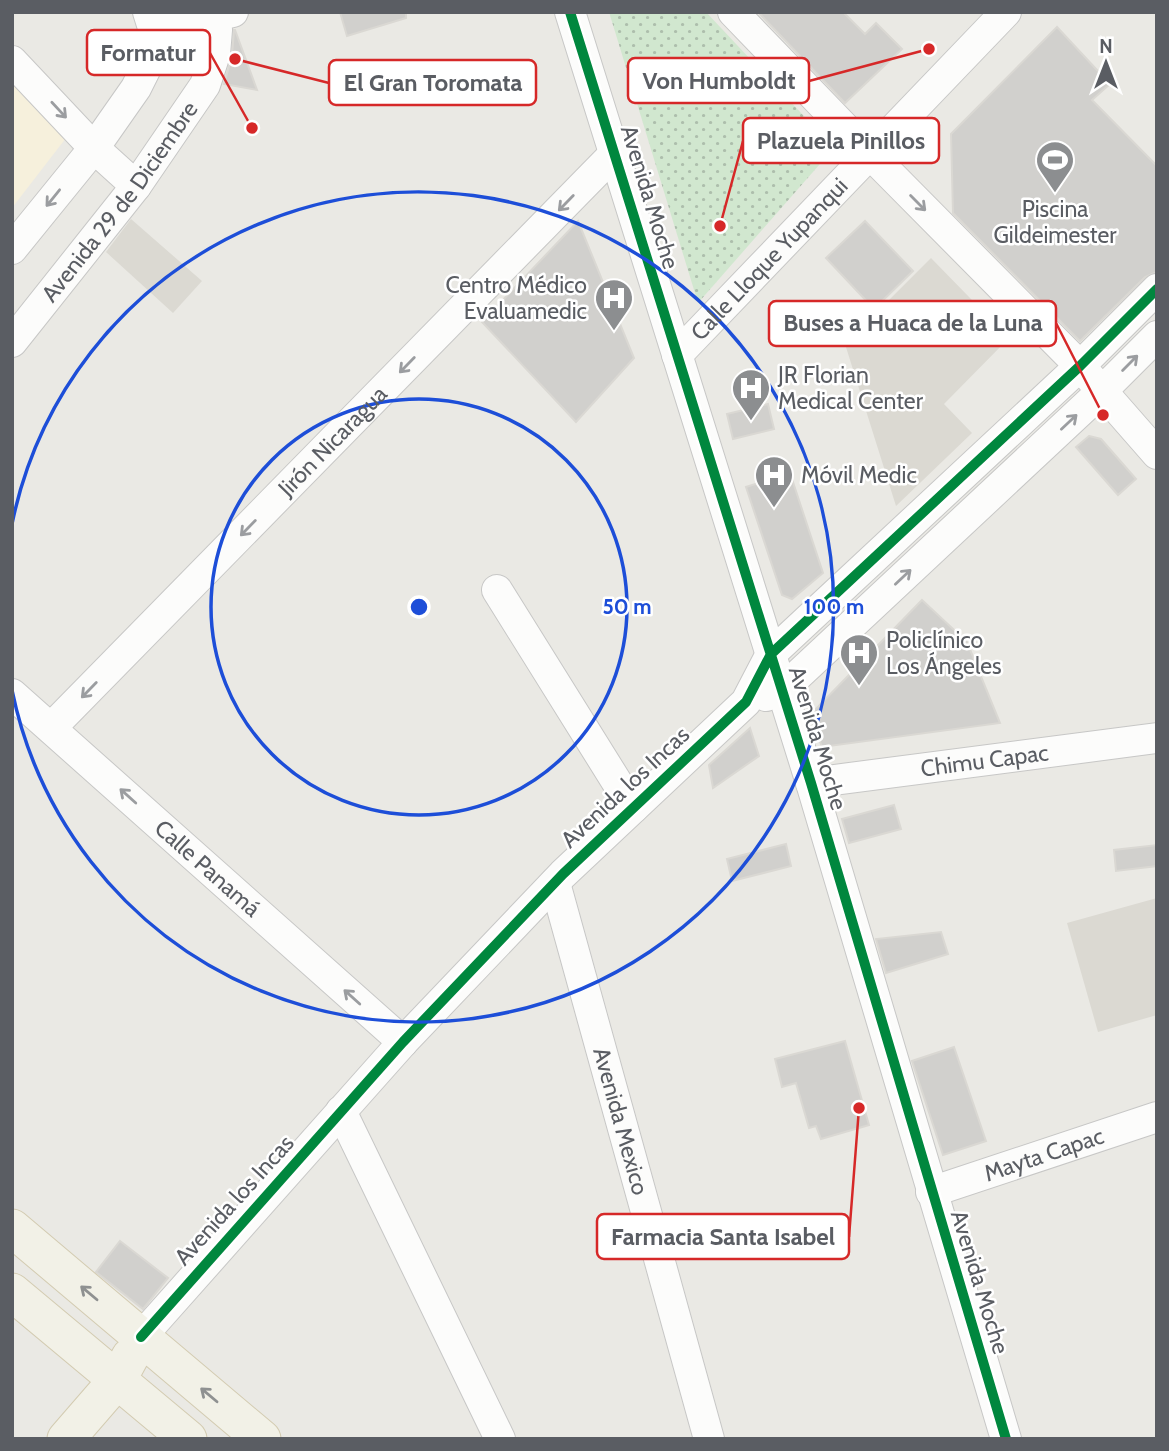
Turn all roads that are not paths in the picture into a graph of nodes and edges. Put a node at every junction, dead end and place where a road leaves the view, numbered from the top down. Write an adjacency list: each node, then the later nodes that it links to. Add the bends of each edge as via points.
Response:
1 (570, 12): 8 (street, Avenida Moche)
2 (733, 12): 9 (street)
3 (1006, 12): 9 (street, Calle Lloque Yupanqui)
4 (221, 14): 5 (street); 10 (street, Avenida 29 de Diciembre, via 205,85)
5 (151, 21): 7 (street, via 150,58 136,88)
6 (12, 61): 7 (street, one-way to 7)
7 (94, 148): 10 (street); 11 (street, one-way to 11)
8 (614, 154): 15 (street, Avenida Moche); 24 (street, Jirón Nicaragua, one-way to 24)
9 (870, 154): 15 (street, Calle Lloque Yupanqui); 16 (street, one-way to 16)
10 (136, 186): 14 (street, Avenida 29 de Diciembre)
11 (12, 249)
12 (1157, 289): 16 (street, Avenida los Incas)
13 (1157, 336): 17 (street, Avenida los Incas, one-way to 13)
14 (12, 342)
15 (677, 355): 20 (street, Avenida Moche)
16 (1080, 366): 17 (street); 20 (street, Avenida los Incas)
17 (1102, 390): 18 (street); 21 (street, Avenida los Incas, one-way to 17)
18 (1156, 455)
19 (498, 590): 27 (street)
20 (771, 654): 21 (street, Avenida Moche); 23 (street, Avenida los Incas)
21 (781, 691): 23 (street, Avenida los Incas); 26 (street, Avenida Moche)
22 (12, 694): 24 (street, Calle Panamá)
23 (746, 702): 27 (street, Avenida los Incas)
24 (51, 728): 29 (street, Calle Panamá, one-way to 24)
25 (1157, 738): 26 (street, Chimu Capac)
26 (811, 783): 32 (street, Avenida Moche)
27 (633, 808): 28 (street, Avenida los Incas)
28 (555, 883): 29 (street, Avenida los Incas); 41 (street, Avenida Mexico)
29 (403, 1042): 30 (street, Avenida los Incas)
30 (341, 1111): 35 (street, Avenida los Incas); 40 (street)
31 (1157, 1117): 32 (street, Mayta Capac)
32 (931, 1192): 42 (street, Avenida Moche)
33 (12, 1228): 35 (main road, one-way to 33)
34 (12, 1292): 36 (main road)
35 (141, 1337): 36 (main road); 39 (main road, one-way to 35)
36 (118, 1379): 37 (main road); 38 (main road)
37 (66, 1439)
38 (188, 1439)
39 (261, 1439)
40 (500, 1439)
41 (709, 1439)
42 (1006, 1439)

